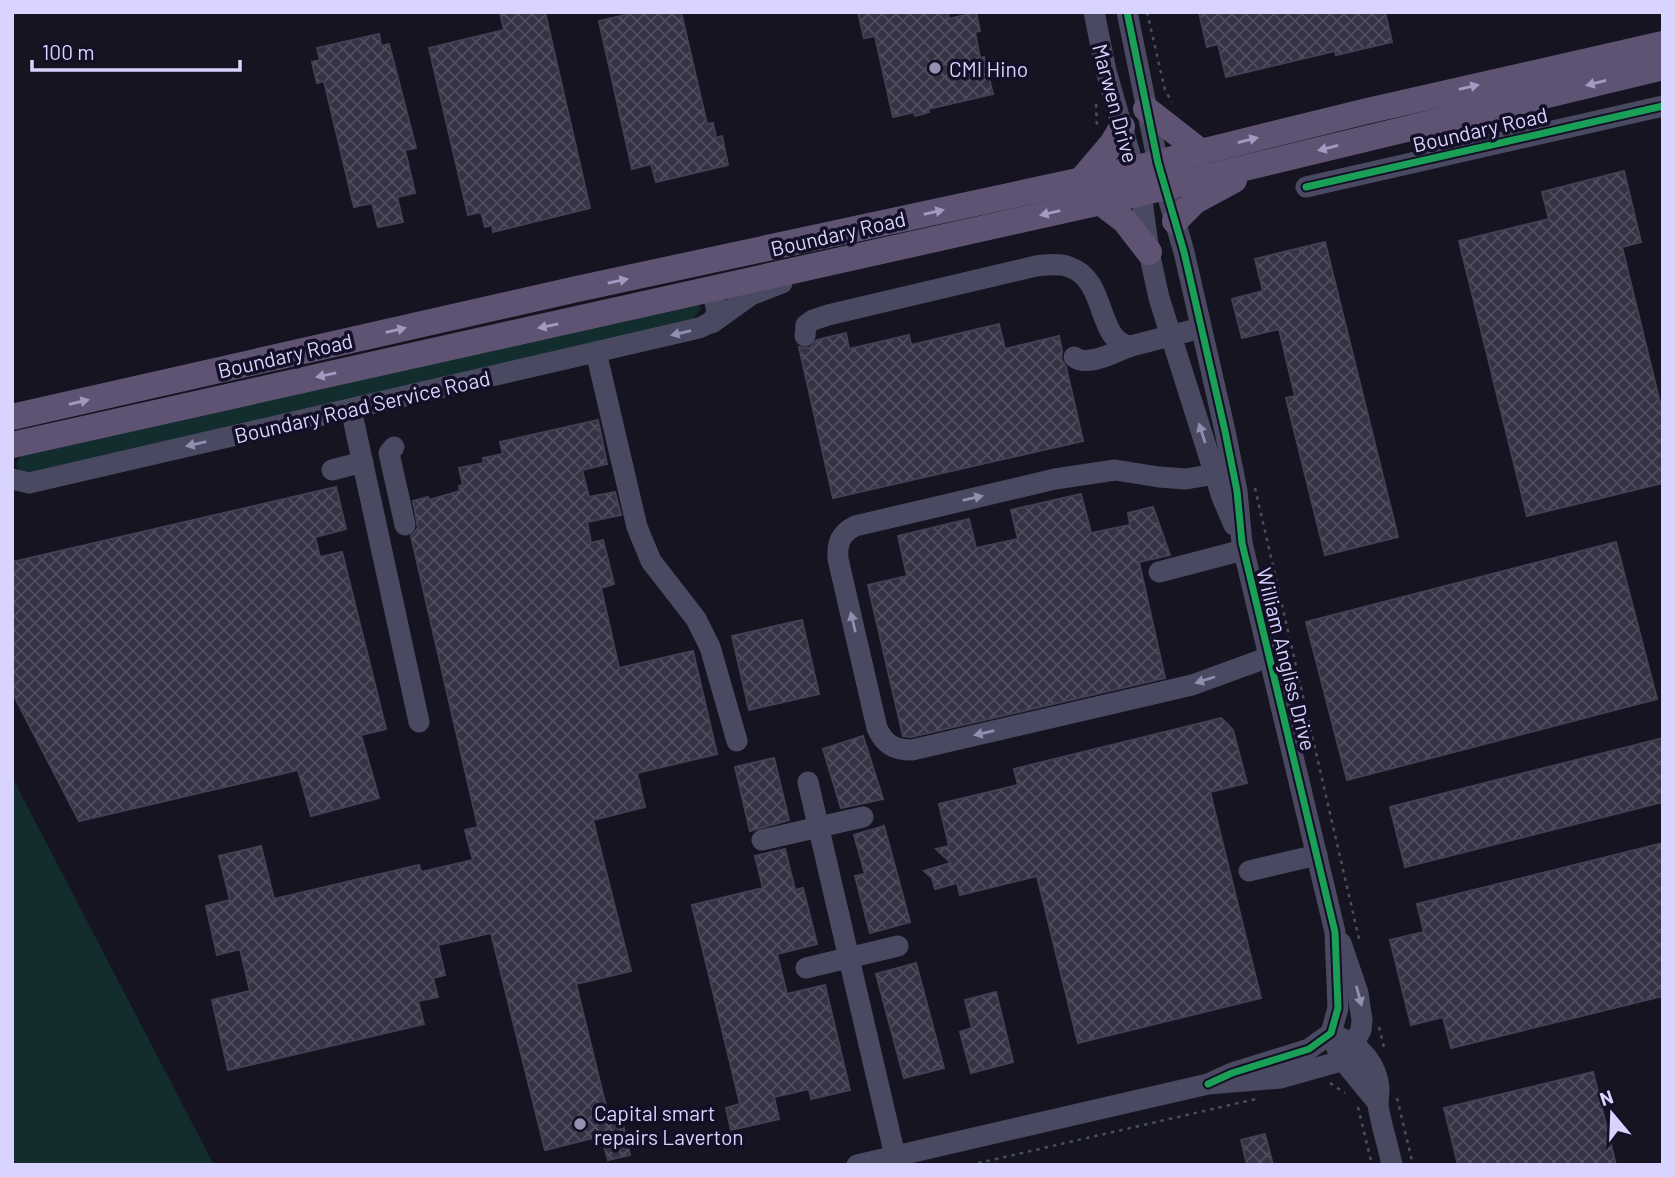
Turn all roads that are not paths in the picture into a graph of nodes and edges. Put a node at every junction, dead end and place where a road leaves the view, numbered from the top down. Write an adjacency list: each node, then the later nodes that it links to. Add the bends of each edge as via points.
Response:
1 (1094, 12): 7 (street, Marwen Drive)
2 (1127, 12): 6 (street, Marwen Drive)
3 (1663, 44): 9 (main road, Boundary Road, one-way to 3)
4 (1663, 67): 8 (main road, Boundary Road, one-way to 8)
5 (1663, 106): 10 (street, Boundary Road)
6 (1146, 109): 9 (main road); 12 (street, Marwen Drive)
7 (1122, 127): 12 (street, Marwen Drive); 13 (main road)
8 (1371, 137): 10 (street, Boundary Road); 11 (main road, Boundary Road, one-way to 11)
9 (1202, 152): 12 (main road, Boundary Road)
10 (1399, 166): 14 (street, Boundary Road)
11 (1244, 168): 12 (main road, Boundary Road); 16 (main road, via 1232,182 1195,201)
12 (1149, 177): 13 (main road, Boundary Road); 15 (main road, Boundary Road); 16 (street, William Angliss Drive); 17 (street, William Angliss Drive)
13 (1082, 179): 19 (main road, Boundary Road, one-way to 13)
14 (1306, 187)
15 (1100, 202): 17 (main road, via 1125,221); 18 (main road, Boundary Road, one-way to 18)
16 (1175, 220): 22 (street, William Angliss Drive)
17 (1149, 252): 24 (street, William Angliss Drive)
18 (870, 255): 20 (main road, Boundary Road); 21 (street, Boundary Road Service Road, via 836,271 751,295)
19 (699, 264): 20 (main road); 29 (main road, Boundary Road, one-way to 19)
20 (710, 290): 21 (street, via 717,307); 30 (main road, Boundary Road, one-way to 30)
21 (712, 323): 26 (street, Boundary Road Service Road, one-way to 26)
22 (1201, 328): 24 (street); 34 (street, William Angliss Drive)
23 (805, 336): 25 (street, via 806,325 828,315 1056,265 1084,275 1115,340)
24 (1170, 337): 25 (street); 34 (street, William Angliss Drive, one-way to 24)
25 (1132, 346): 27 (street, via 1090,361)
26 (596, 352): 28 (street, Boundary Road Service Road); 41 (street, via 636,527 651,561 696,619 710,647)
27 (1074, 356)
28 (351, 409): 32 (street); 35 (street, Boundary Road Service Road, one-way to 35, via 29,483)
29 (12, 417)
30 (12, 445)
31 (394, 447): 36 (street, via 389,453)
32 (363, 463): 33 (street); 40 (street)
33 (332, 470)
34 (1224, 473): 37 (street, William Angliss Drive); 39 (street, one-way to 34, via 1192,685 912,750 886,743 877,727 838,559 838,546 846,531 925,509 1115,470 1186,480)
35 (12, 479)
36 (405, 525)
37 (1242, 546): 38 (street); 39 (street, William Angliss Drive)
38 (1159, 572)
39 (1269, 657): 46 (street, William Angliss Drive)
40 (419, 722)
41 (737, 741)
42 (808, 782): 44 (street)
43 (863, 817): 44 (street)
44 (819, 827): 45 (street); 50 (street)
45 (762, 841)
46 (1317, 855): 47 (street); 48 (street, William Angliss Drive)
47 (1249, 871)
48 (1335, 932): 52 (street, William Angliss Drive, via 1338,1008); 53 (street, William Angliss Drive, one-way to 53, via 1362,1008 1361,1030)
49 (898, 946): 50 (street)
50 (849, 958): 51 (street); 55 (street)
51 (806, 968)
52 (1331, 1033): 53 (street); 54 (street, via 1309,1049)
53 (1347, 1050): 54 (street, via 1321,1068 1281,1078); 57 (street, via 1386,1096)
54 (1208, 1084): 55 (street)
55 (895, 1156): 56 (street)
56 (857, 1165)
57 (1392, 1165)

